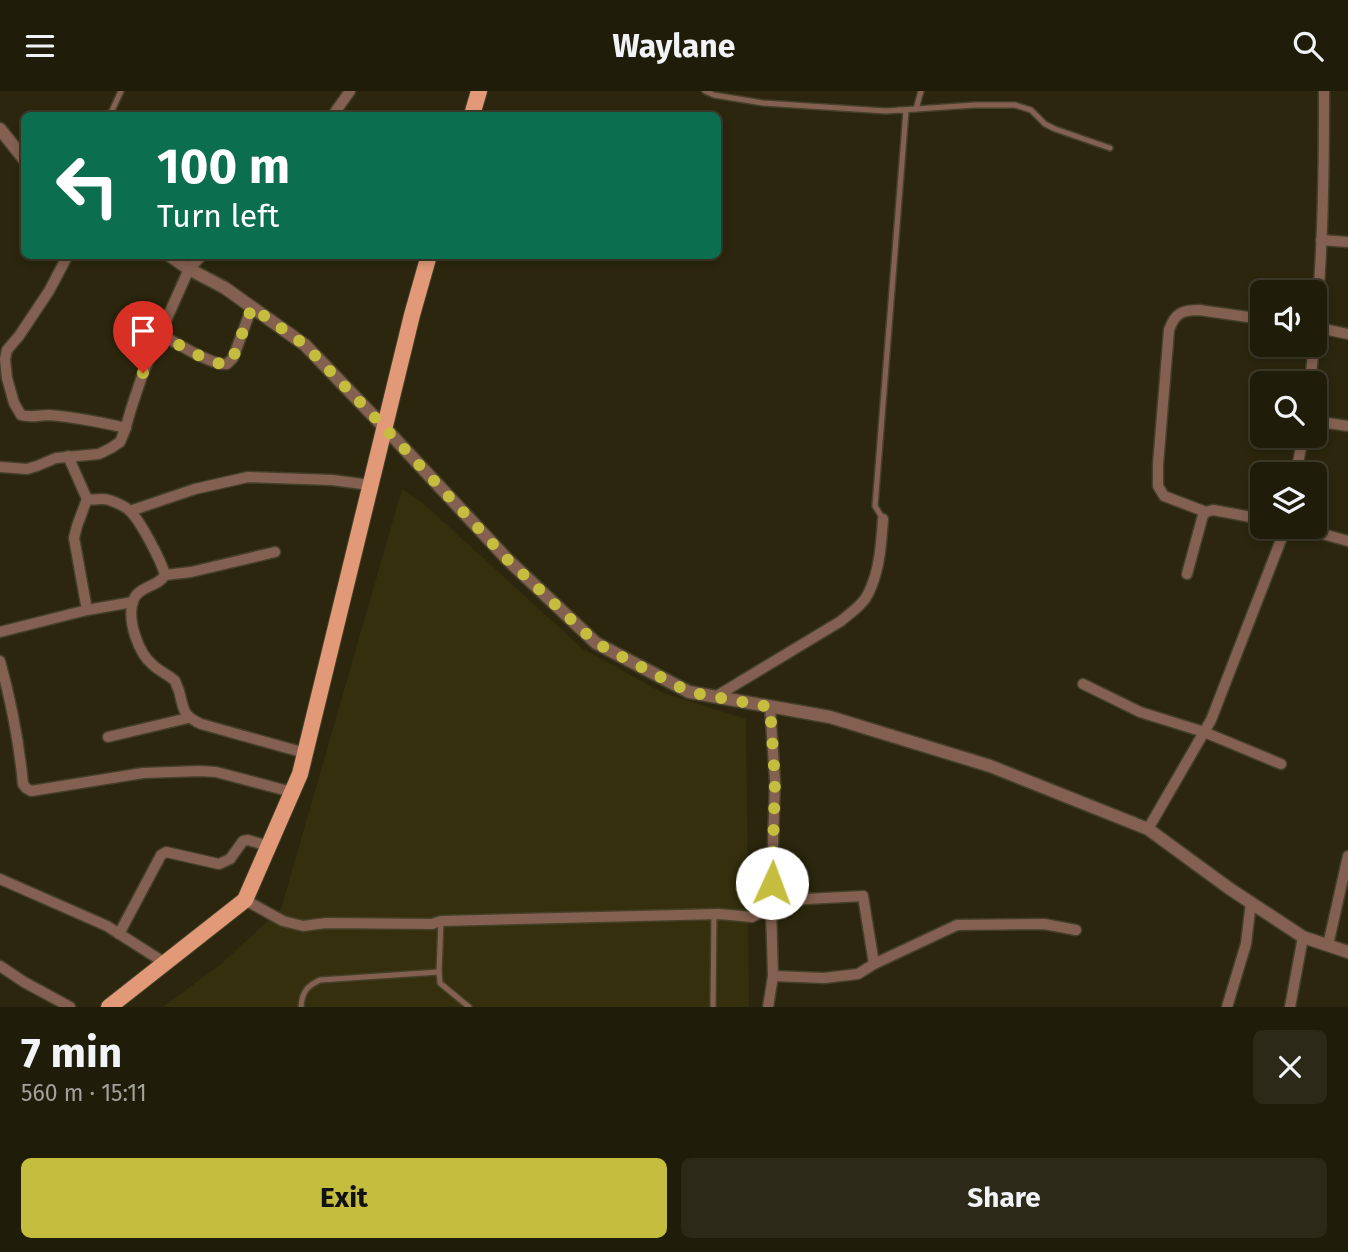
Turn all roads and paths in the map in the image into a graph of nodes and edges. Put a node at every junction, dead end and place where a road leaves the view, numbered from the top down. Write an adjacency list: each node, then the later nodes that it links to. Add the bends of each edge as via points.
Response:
1 (120, 91): 9 (lane)
2 (350, 91): 10 (street)
3 (479, 91): 11 (main road)
4 (705, 91): 8 (lane, via 763,103)
5 (921, 91): 7 (lane)
6 (1324, 91): 15 (street)
7 (916, 109): 8 (lane); 13 (lane, via 1015,104 1031,110 1045,124)
8 (899, 110): 39 (lane, via 906,111 875,506)
9 (111, 112)
10 (335, 112)
11 (473, 112)
12 (0, 129): 14 (street)
13 (1110, 148)
14 (21, 155)
15 (1321, 240): 16 (street); 22 (street)
16 (1348, 242)
17 (66, 259): 31 (street, via 7,350 7,378 14,403 27,417 77,418)
18 (175, 259): 21 (street)
19 (198, 259): 21 (street)
20 (428, 259): 30 (main road)
21 (189, 269): 23 (street); 26 (street)
22 (1318, 280)
23 (252, 307): 26 (street, via 227,364 207,359); 30 (street, via 305,345)
24 (1250, 317): 37 (street, via 1190,310 1173,319 1169,330 1158,486 1164,496)
25 (1327, 330): 27 (street)
26 (160, 334): 31 (street)
27 (1348, 334)
28 (1327, 423): 29 (street)
29 (1348, 426)
30 (384, 427): 34 (main road); 51 (street, via 507,559 596,643 689,692)
31 (126, 428): 32 (street, via 120,442 99,454)
32 (68, 456): 33 (street, via 27,469); 35 (street)
33 (0, 467)
34 (370, 485): 36 (street, via 248,477); 56 (main road)
35 (87, 499): 36 (street, via 104,498); 47 (street, via 74,538)
36 (130, 511): 45 (street)
37 (1206, 512): 38 (street); 44 (street)
38 (1250, 517)
39 (883, 519): 51 (street, via 880,560 867,596 856,608)
40 (1327, 535): 42 (street)
41 (1281, 539): 54 (street)
42 (1348, 541)
43 (275, 552): 45 (street)
44 (1187, 574)
45 (165, 575): 46 (street, via 140,591)
46 (133, 602): 47 (street); 53 (street, via 135,638 143,656 174,681)
47 (87, 610): 48 (street)
48 (0, 632)
49 (0, 661): 58 (street, via 20,748 23,784 31,791 143,773 200,771)
50 (1083, 684): 54 (street, via 1140,712)
51 (715, 697): 52 (street)
52 (770, 707): 59 (street, via 830,717 990,766); 65 (street, via 775,781)
53 (188, 718): 55 (street); 56 (street)
54 (1204, 732): 57 (street); 59 (street)
55 (108, 737)
56 (305, 753): 58 (main road)
57 (1282, 764)
58 (292, 792): 60 (main road)
59 (1148, 829): 64 (street)
60 (268, 846): 63 (main road); 69 (street, via 243,841 230,859 219,864 166,852)
61 (1348, 856): 71 (street)
62 (0, 879): 69 (street)
63 (245, 900): 67 (street, via 283,921 303,926); 73 (main road)
64 (1251, 902): 70 (street); 84 (street, via 1246,944)
65 (771, 908): 66 (street, via 752,917); 74 (street, via 787,900 863,896); 77 (street)
66 (714, 914): 67 (street); 82 (lane)
67 (441, 921): 76 (lane)
68 (1076, 930): 74 (street, via 1044,924 957,925)
69 (119, 934): 73 (street)
70 (1303, 937): 71 (street); 85 (street)
71 (1328, 945): 72 (street)
72 (1348, 952)
73 (166, 963): 79 (main road)
74 (874, 964): 77 (street, via 858,974 835,977)
75 (0, 966): 78 (street)
76 (439, 972): 80 (lane, via 320,980 308,986); 81 (lane, via 440,983)
77 (773, 976): 83 (street)
78 (70, 1007)
79 (109, 1007)
80 (301, 1007)
81 (469, 1007)
82 (713, 1007)
83 (768, 1007)
84 (1227, 1007)
85 (1290, 1007)

